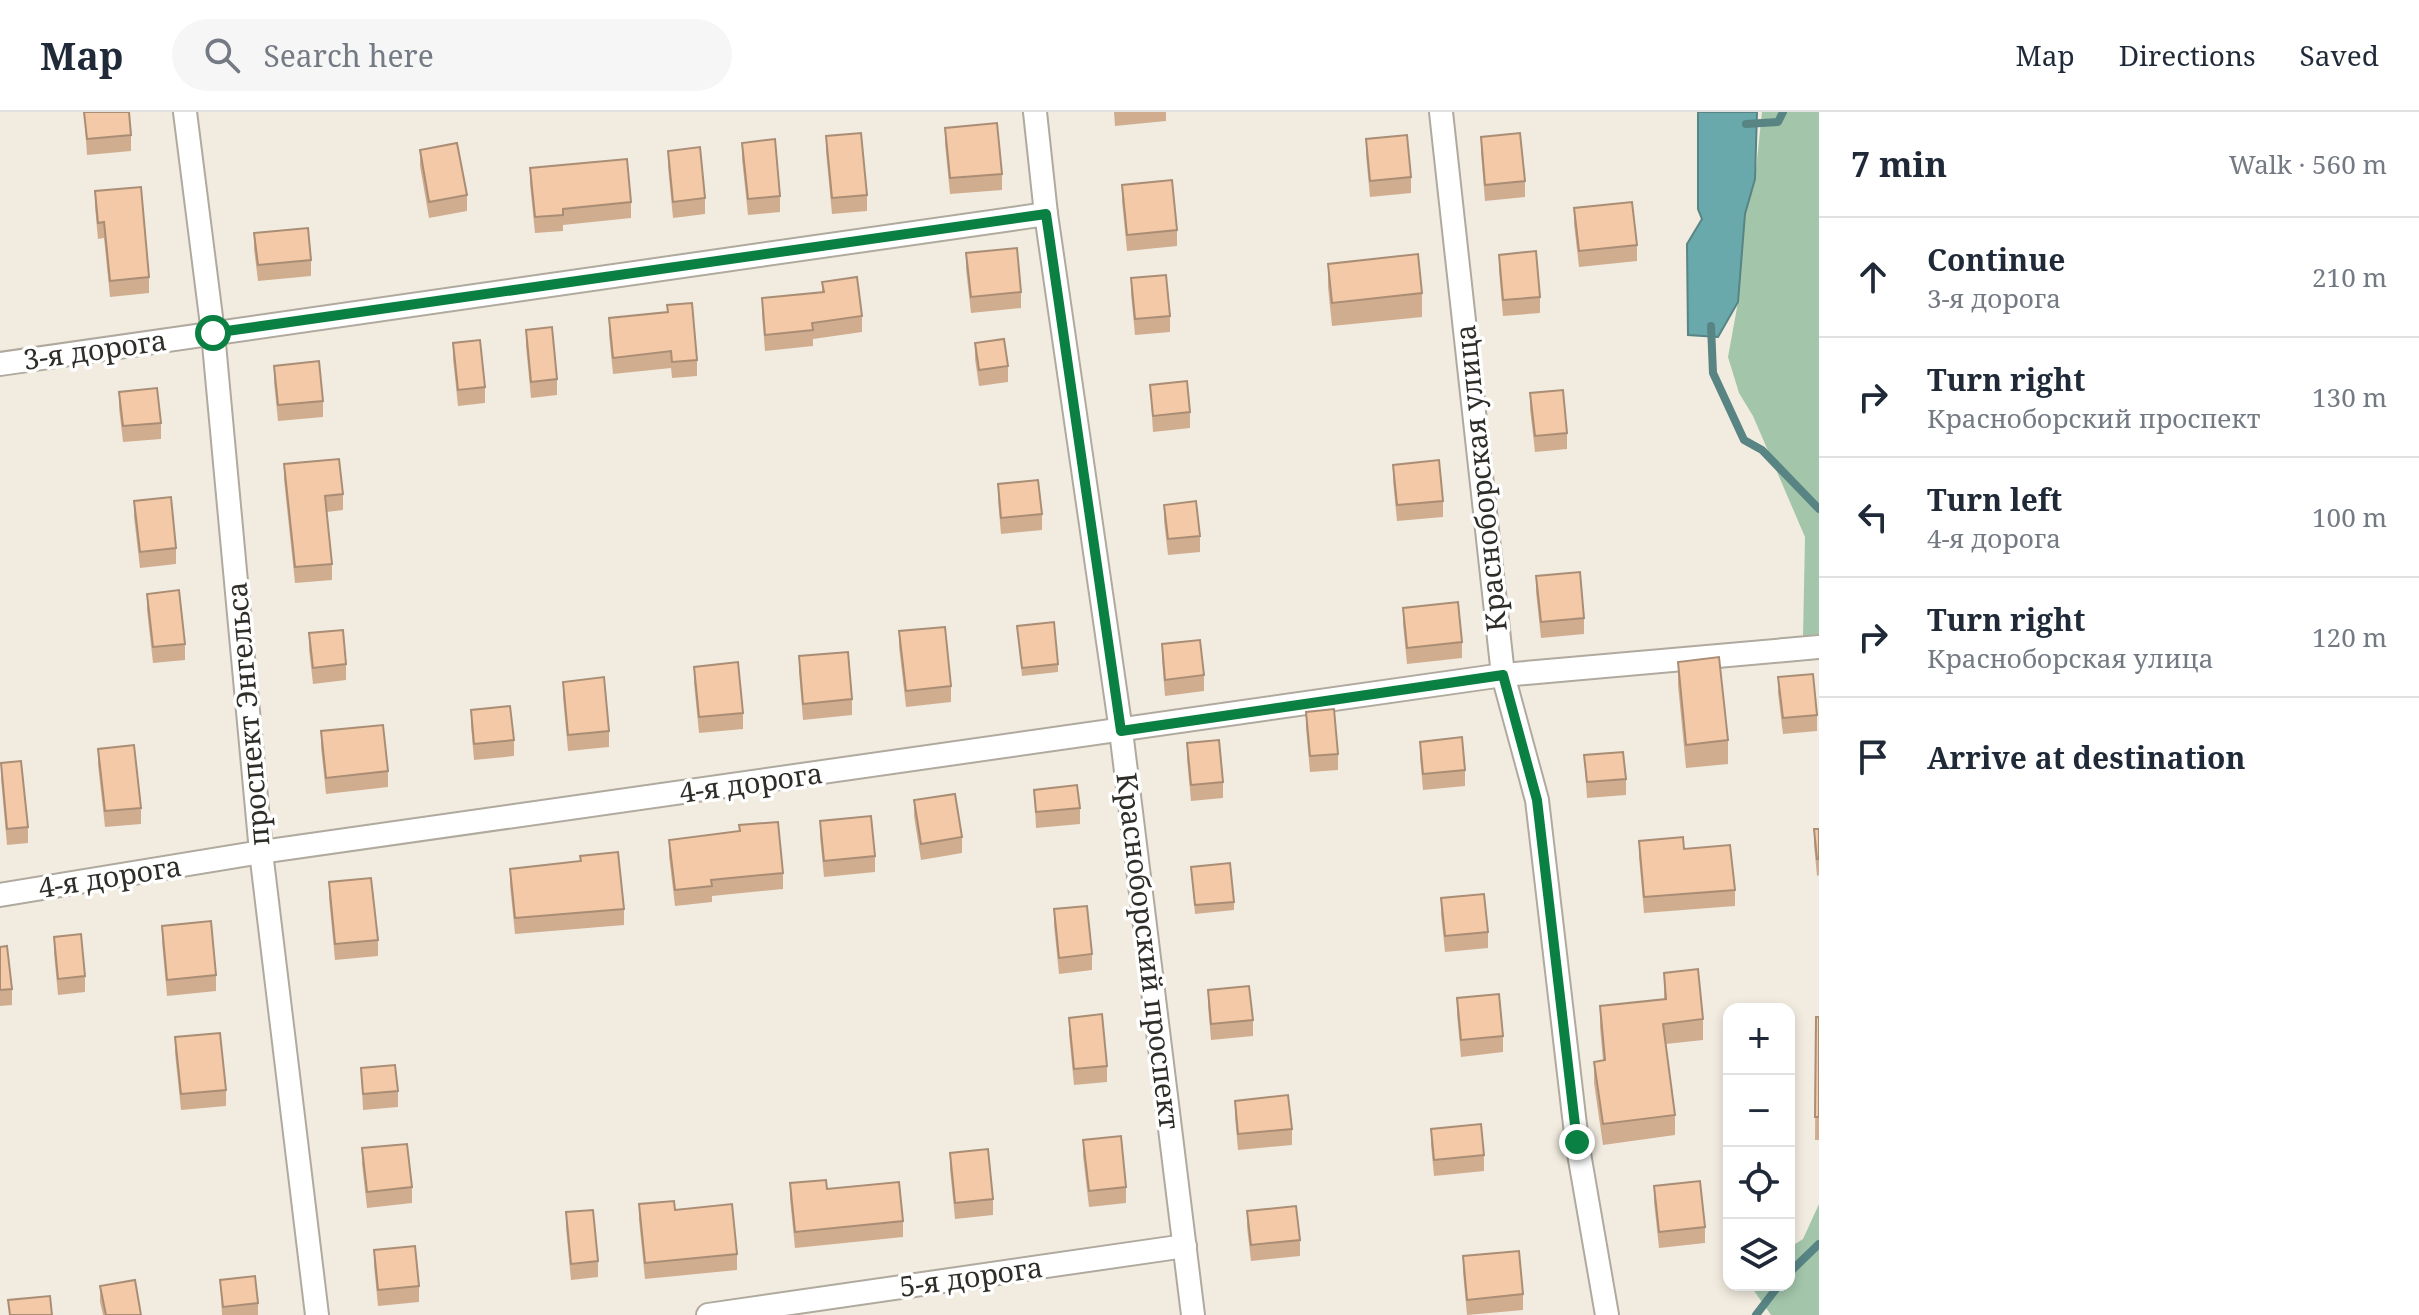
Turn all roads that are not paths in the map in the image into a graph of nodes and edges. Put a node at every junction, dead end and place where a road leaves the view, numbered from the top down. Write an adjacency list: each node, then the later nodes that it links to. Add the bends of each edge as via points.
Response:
1 (185, 112): 5 (street, проспект Энгельса)
2 (1035, 112): 4 (street, Красноборский проспект)
3 (1441, 112): 8 (street, Красноборская улица)
4 (1046, 214): 5 (street, 3-я дорога); 9 (street, Красноборский проспект)
5 (213, 333): 6 (street, 3-я дорога); 10 (street, проспект Энгельса)
6 (0, 364)
7 (1819, 647): 8 (street, 4-я дорога)
8 (1503, 675): 9 (street, 4-я дорога); 16 (street, Красноборская улица, via 1537,800 1577,1142)
9 (1121, 731): 10 (street, 4-я дорога); 12 (street, Красноборский проспект)
10 (261, 852): 11 (street, 4-я дорога); 13 (street, проспект Энгельса)
11 (0, 895)
12 (1185, 1246): 14 (street, 5-я дорога); 15 (street, Красноборский проспект)
13 (317, 1315)
14 (708, 1315)
15 (1193, 1315)
16 (1607, 1315)

